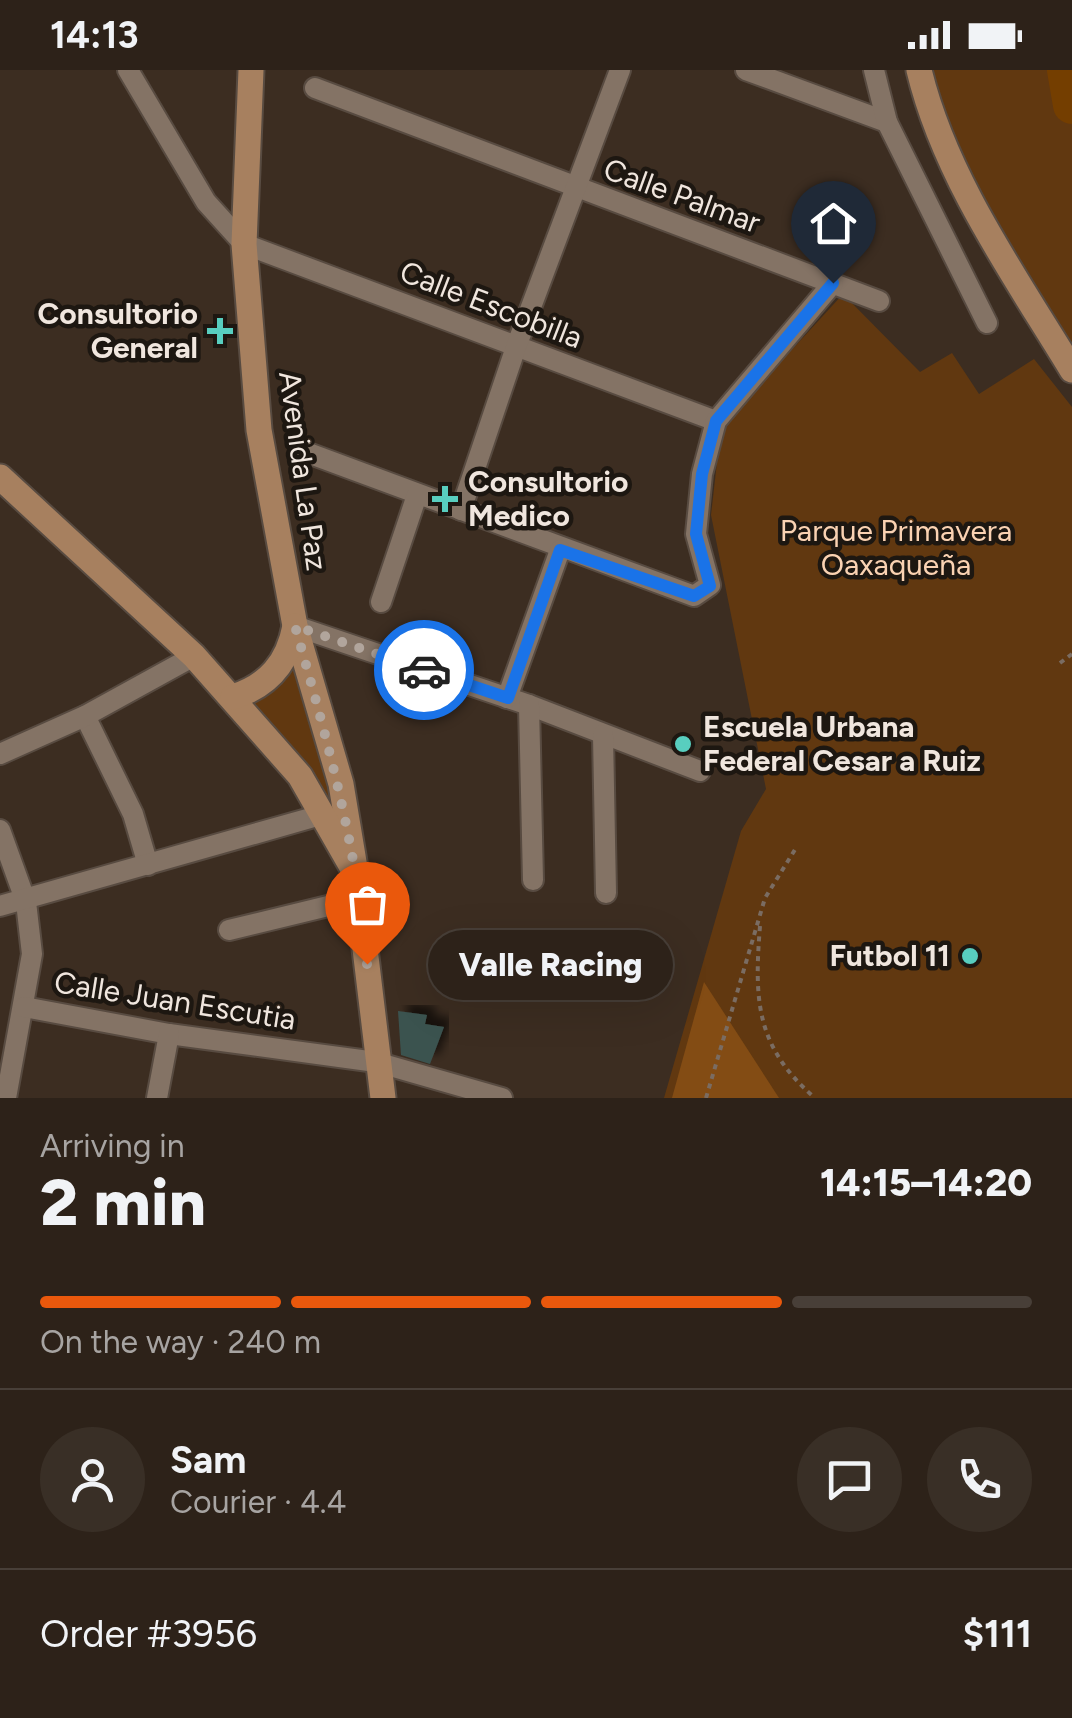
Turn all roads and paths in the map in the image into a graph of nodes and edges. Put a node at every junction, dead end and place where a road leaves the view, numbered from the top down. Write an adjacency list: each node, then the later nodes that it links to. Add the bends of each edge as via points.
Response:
1 (128, 70): 10 (street, via 206,202)
2 (251, 70): 10 (main road, Avenida La Paz)
3 (620, 70): 9 (street)
4 (746, 70): 8 (street)
5 (874, 70): 8 (street)
6 (919, 70): 15 (main road, via 984,226)
7 (314, 88): 9 (street, Calle Palmar)
8 (886, 122): 13 (street)
9 (576, 190): 11 (street, Calle Palmar); 14 (street)
10 (244, 244): 14 (street, Calle Escobilla); 23 (main road, Avenida La Paz, via 259,430)
11 (833, 283): 12 (street, Calle Palmar); 16 (street)
12 (879, 301)
13 (987, 323)
14 (516, 346): 16 (street, Calle Escobilla); 20 (street)
15 (1072, 370)
16 (716, 421): 21 (street, via 696,534 710,586 694,596)
17 (300, 450): 19 (street)
18 (0, 477): 25 (main road)
19 (417, 495): 20 (street); 22 (street)
20 (461, 510): 21 (street)
21 (560, 550): 28 (street)
22 (381, 602)
23 (295, 626): 27 (main road, via 274,674 256,690); 28 (street); 39 (main road, Avenida La Paz, via 341,784)
24 (1072, 654): 26 (path)
25 (194, 656): 27 (main road); 30 (street)
26 (1060, 662)
27 (232, 697): 34 (main road, via 300,776)
28 (508, 698): 29 (street)
29 (529, 704): 31 (street); 38 (street)
30 (84, 716): 32 (street); 37 (street, via 133,814)
31 (603, 735): 33 (street); 40 (street)
32 (0, 754)
33 (700, 771)
34 (322, 815): 37 (street); 39 (main road)
35 (0, 830): 41 (street)
36 (796, 848): 43 (path)
37 (148, 865): 41 (street)
38 (534, 880)
39 (359, 886): 44 (street); 47 (main road, Avenida La Paz)
40 (606, 892)
41 (26, 902): 42 (street); 45 (street, via 32,954)
42 (0, 906)
43 (760, 917): 53 (path); 54 (path, via 756,977 764,1031 780,1064)
44 (229, 930)
45 (24, 1007): 46 (street, Calle Juan Escutia); 48 (street)
46 (169, 1034): 47 (street, Calle Juan Escutia); 49 (street)
47 (376, 1062): 50 (street); 51 (main road, Avenida La Paz); 52 (street, Calle Juan Escutia)
48 (6, 1098)
49 (157, 1098)
50 (370, 1098)
51 (383, 1098)
52 (502, 1098)
53 (706, 1098)
54 (816, 1098)

